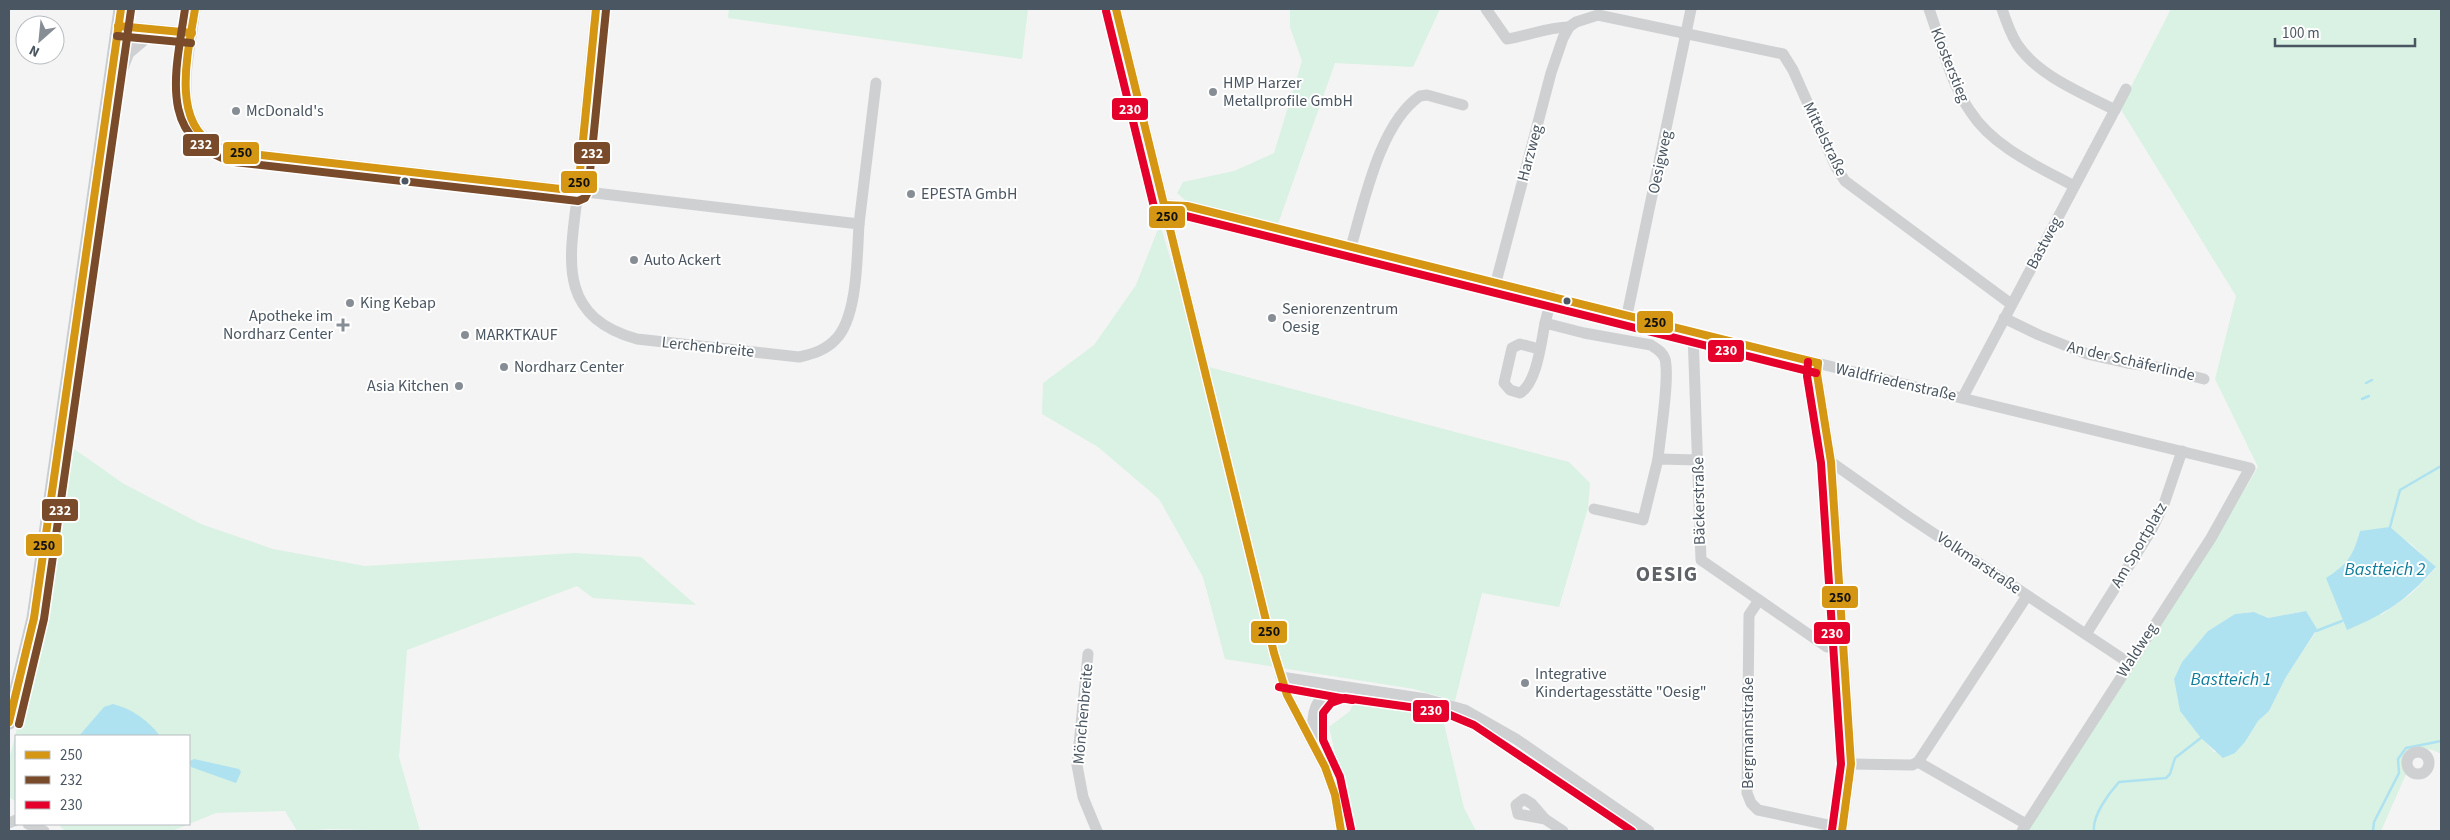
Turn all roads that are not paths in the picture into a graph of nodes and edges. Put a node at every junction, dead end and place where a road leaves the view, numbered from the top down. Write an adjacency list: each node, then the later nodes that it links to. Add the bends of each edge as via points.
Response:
1 (121, 9): 9 (main road)
2 (194, 9): 12 (street)
3 (596, 9): 20 (street, Lerchenbreite)
4 (1116, 9): 21 (street)
5 (1486, 9): 10 (street, via 1507,39 1554,27)
6 (1691, 9): 13 (street, Oesigweg)
7 (1928, 9): 19 (street, Klosterstieg, via 1960,95 1975,118 2006,147)
8 (2002, 9): 18 (street, via 2027,57 2052,76)
9 (118, 26): 11 (street); 14 (main road)
10 (1569, 27): 13 (street, via 1598,15); 24 (street, Harzweg, via 1551,73)
11 (156, 30): 12 (street); 14 (street, via 129,53 122,70)
12 (192, 32): 20 (street, via 186,96 188,111 195,129 213,146 235,152)
13 (1687, 34): 26 (street, Mittelstraße, via 1783,54 1845,181); 27 (street, Oesigweg)
14 (111, 77): 49 (main road, via 34,618)
15 (876, 83): 22 (street, Lerchenbreite)
16 (2126, 88): 18 (street, Bastweg)
17 (1463, 105): 23 (street, via 1420,96 1401,115 1386,141)
18 (2115, 110): 19 (street, Bastweg)
19 (2074, 186): 26 (street, Bastweg)
20 (578, 191): 22 (street); 22 (street, Lerchenbreite, via 570,253 575,290 606,326 625,336 645,340 799,357 819,352 837,339 847,322)
21 (1164, 205): 23 (street, Waldfriedenstraße, via 1187,206); 47 (street)
22 (859, 224)
23 (1351, 247): 24 (street, Waldfriedenstraße)
24 (1496, 282): 25 (street, Waldfriedenstraße)
25 (1552, 296): 27 (street, Waldfriedenstraße); 29 (street)
26 (2011, 304): 28 (street, Bastweg)
27 (1628, 315): 30 (street, Waldfriedenstraße)
28 (2004, 318): 33 (street, An der Schäferlinde, via 2087,354); 34 (street, Bastweg)
29 (1545, 323): 31 (street); 36 (street, via 1659,350 1665,358 1666,376)
30 (1693, 333): 32 (street, Waldfriedenstraße); 37 (street, Bäckerstraße)
31 (1539, 349)
32 (1818, 363): 34 (street, Waldfriedenstraße); 38 (street)
33 (2204, 379)
34 (1963, 397): 35 (street, Waldfriedenstraße)
35 (2182, 451): 39 (street, Waldfriedenstraße); 43 (street, Am Sportplatz, via 2152,529)
36 (1658, 459): 37 (street); 40 (street, via 1643,520)
37 (1699, 460): 42 (street, Bäckerstraße, via 1700,560)
38 (1831, 462): 41 (street, Volkmarstraße); 44 (street)
39 (2250, 468): 46 (street, Waldweg, via 2211,538)
40 (1594, 509)
41 (2027, 596): 43 (street, Volkmarstraße); 51 (street)
42 (1759, 600): 44 (street, Bäckerstraße, via 1827,647); 56 (street, Bergmannstraße, via 1749,615 1746,793 1758,810)
43 (2086, 634): 46 (street, Volkmarstraße)
44 (1842, 647): 52 (street)
45 (1088, 654): 58 (street, Mönchenbreite, via 1077,765 1083,797)
46 (2129, 663): 55 (street, Waldweg)
47 (1281, 678): 48 (street); 50 (street)
48 (1344, 688): 50 (street, via 1325,695 1314,709); 61 (street, via 1426,699 1453,705 1479,716)
49 (9, 722)
50 (1313, 742): 59 (street, via 1330,780)
51 (1918, 762): 52 (street, via 1912,765); 55 (street)
52 (1851, 764): 56 (street)
53 (1545, 819): 60 (street)
54 (30, 825): 57 (street)
55 (2024, 828)
56 (1842, 830)
57 (44, 831)
58 (1097, 831)
59 (1341, 831)
60 (1563, 831)
61 (1649, 831)

